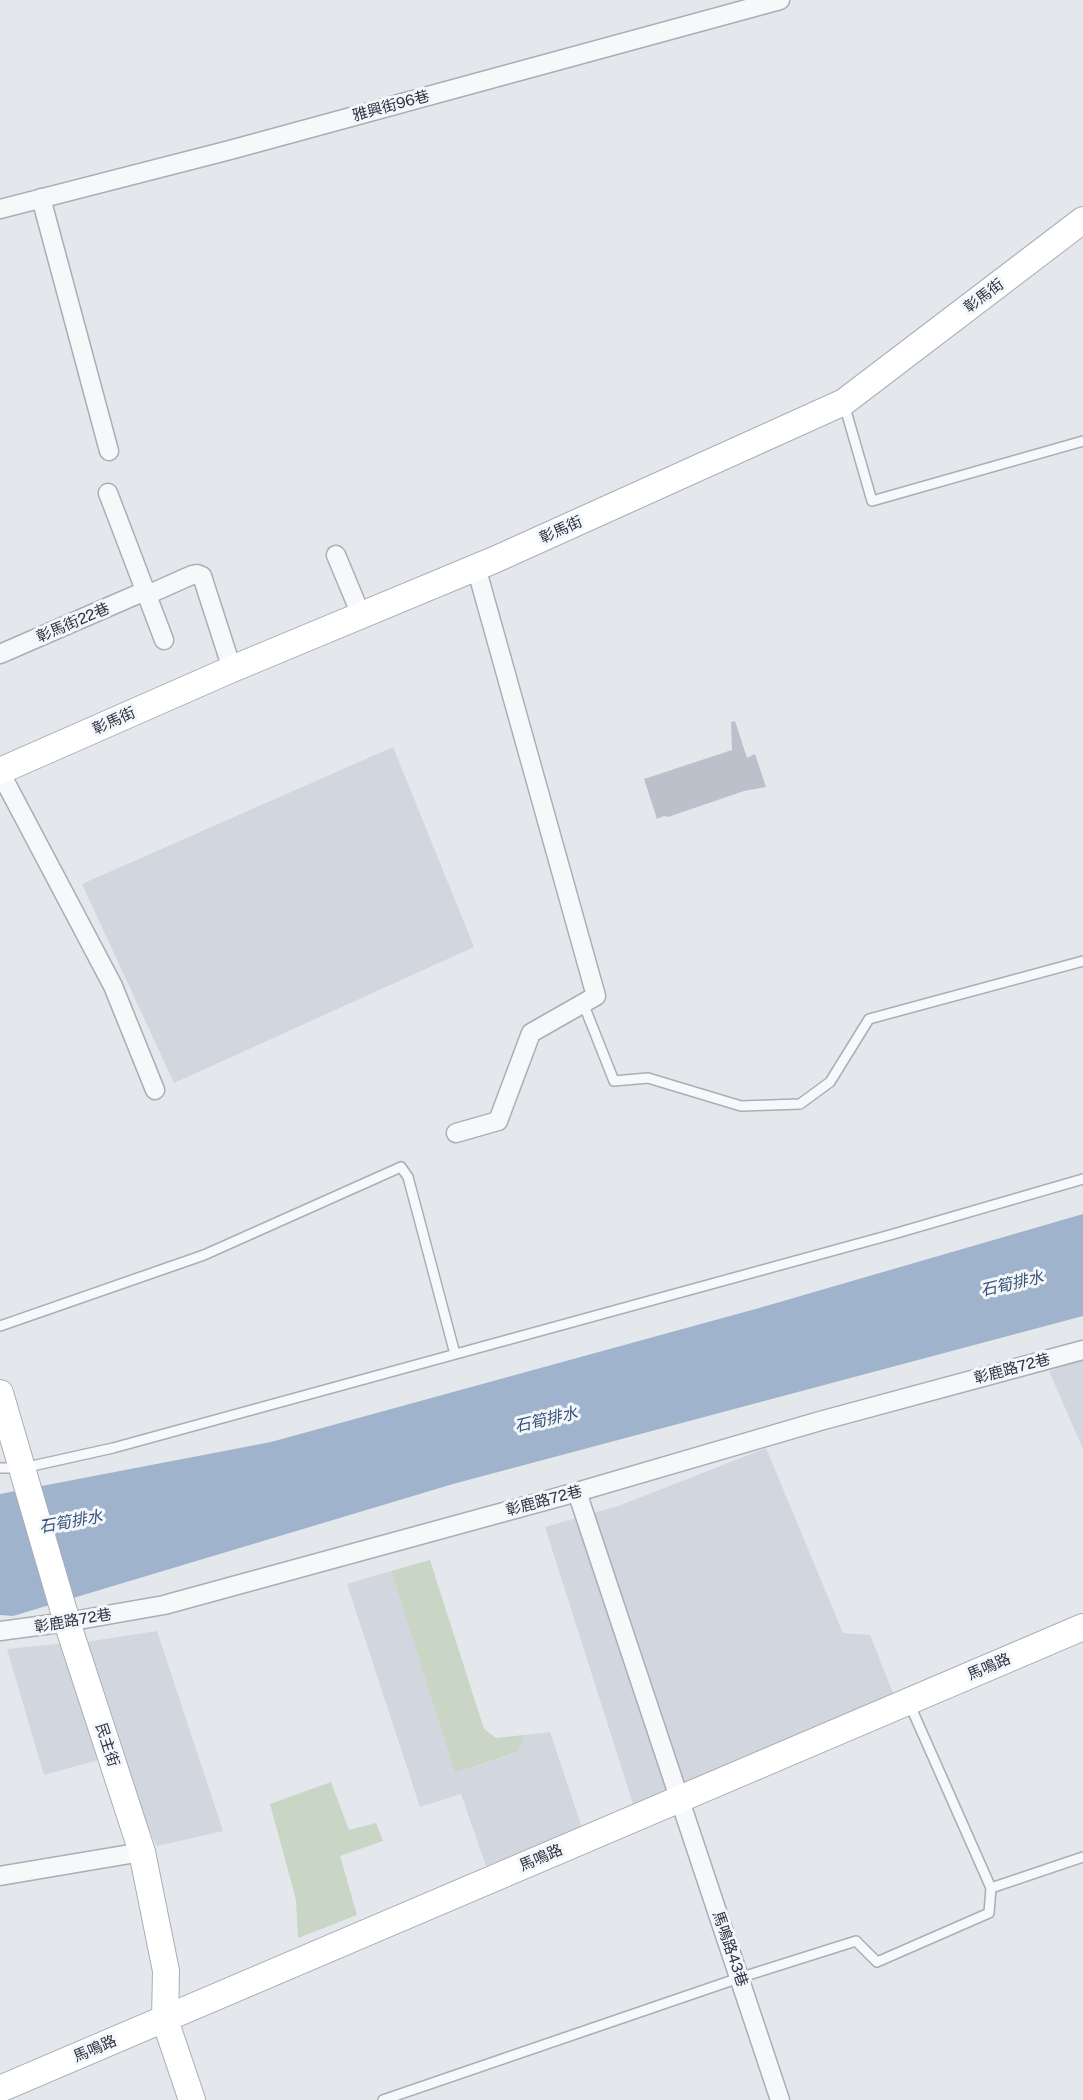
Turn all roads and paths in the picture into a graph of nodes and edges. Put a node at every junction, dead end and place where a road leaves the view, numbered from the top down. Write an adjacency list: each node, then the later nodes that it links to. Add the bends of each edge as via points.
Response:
1 (780, 0): 2 (street, 雅興街96巷)
2 (42, 198): 3 (street, 雅興街96巷); 7 (street)
3 (0, 209)
4 (1083, 220): 5 (street, 彰馬街)
5 (844, 402): 6 (lane, via 872,501); 10 (street, 彰馬街)
6 (1083, 441)
7 (109, 451)
8 (108, 493): 11 (street)
9 (336, 555): 12 (street)
10 (476, 567): 12 (street, 彰馬街); 18 (street, via 596,996)
11 (146, 593): 13 (street); 14 (street, 彰馬街22巷); 15 (street, 彰馬街22巷, via 192,575 202,576)
12 (361, 615): 15 (street, 彰馬街)
13 (164, 640)
14 (0, 654)
15 (232, 669): 16 (street, 彰馬街)
16 (0, 771): 19 (street, via 113,986)
17 (1083, 961): 18 (lane, via 869,1019 831,1082 800,1104 741,1106 648,1078 614,1081)
18 (583, 1003): 20 (street, via 531,1033 498,1121)
19 (155, 1090)
20 (456, 1133)
21 (1083, 1179): 24 (lane)
22 (0, 1326): 24 (lane, via 204,1255 401,1167 408,1177)
23 (1083, 1350): 27 (street, 彰鹿路72巷)
24 (455, 1354): 26 (lane, via 113,1448)
25 (0, 1393): 26 (street, 民主街)
26 (11, 1468): 28 (street, 民主街)
27 (577, 1492): 28 (street, 彰鹿路72巷, via 164,1605); 32 (street, 馬鳴路43巷)
28 (67, 1622): 30 (street, 彰鹿路72巷); 33 (street, 民主街)
29 (1083, 1627): 31 (street, 馬鳴路)
30 (0, 1631)
31 (908, 1701): 32 (street, 馬鳴路); 36 (lane)
32 (679, 1798): 37 (street, 馬鳴路43巷); 38 (street, 馬鳴路)
33 (142, 1852): 35 (street); 38 (street, 民主街, via 166,1971)
34 (1083, 1857): 36 (lane)
35 (0, 1876)
36 (991, 1888): 37 (lane, via 988,1913 877,1962 856,1941)
37 (739, 1978): 41 (lane); 42 (street, 馬鳴路43巷)
38 (165, 2020): 39 (street, 馬鳴路); 40 (street, 民主街)
39 (0, 2089)
40 (192, 2100)
41 (383, 2100)
42 (780, 2100)

